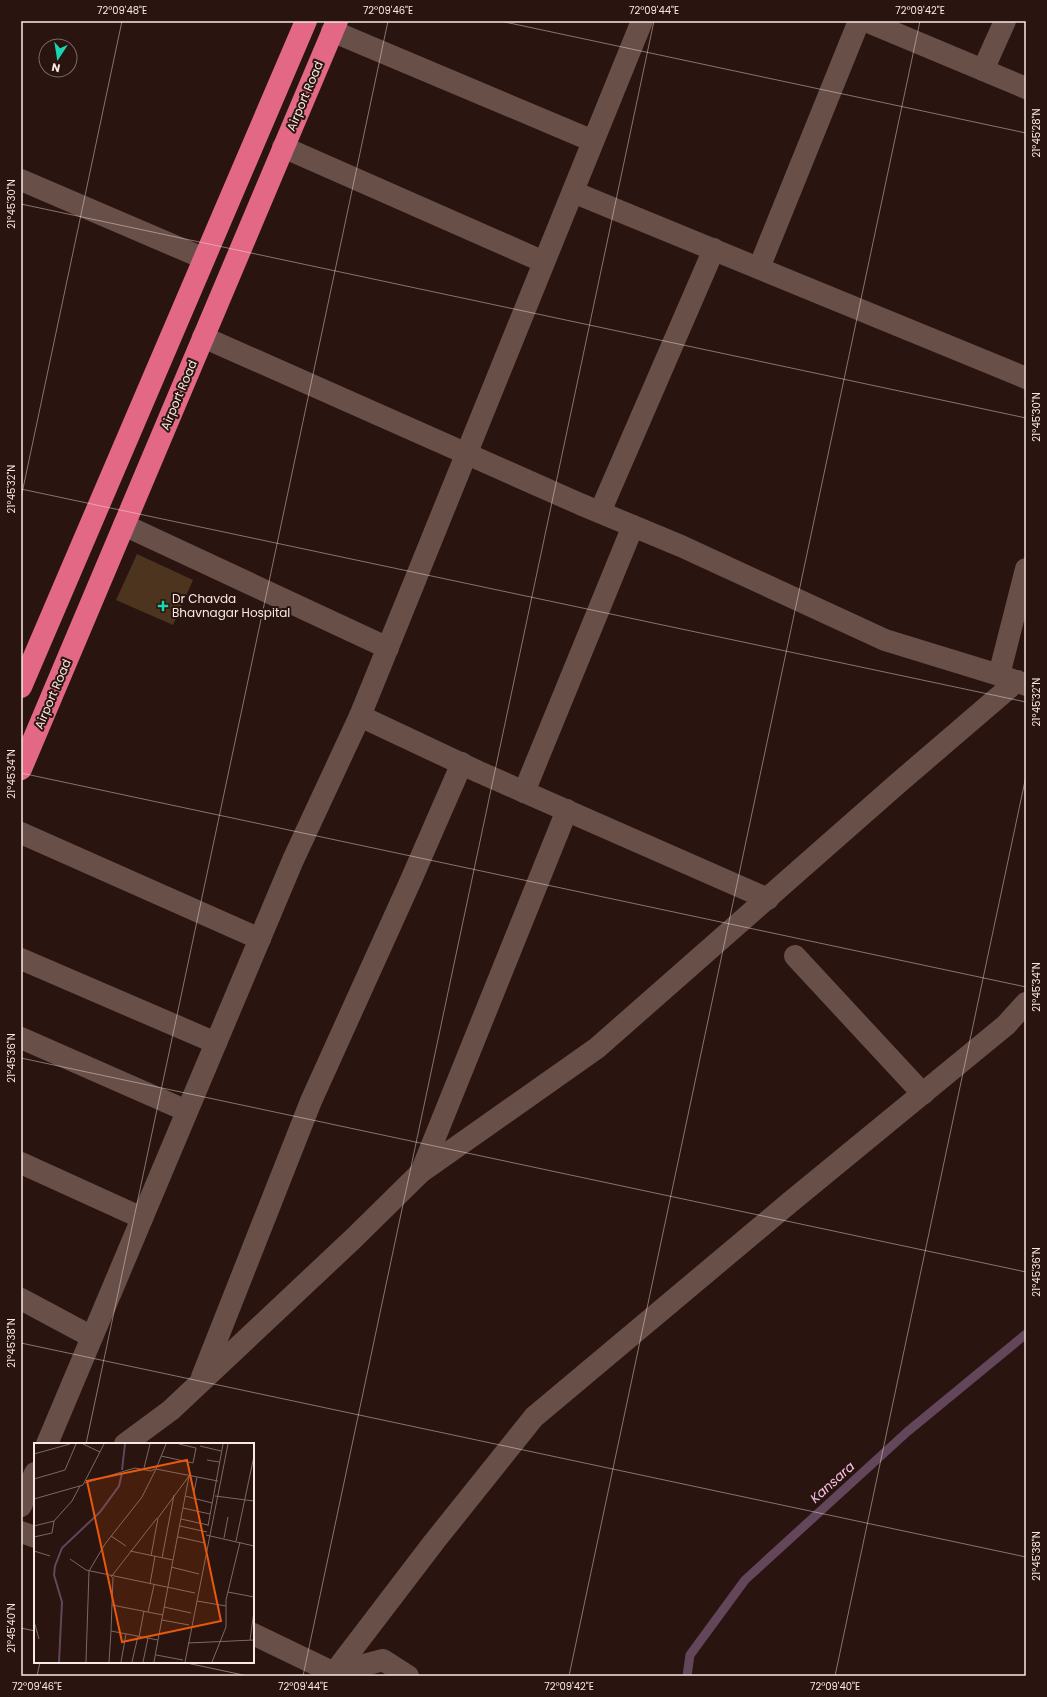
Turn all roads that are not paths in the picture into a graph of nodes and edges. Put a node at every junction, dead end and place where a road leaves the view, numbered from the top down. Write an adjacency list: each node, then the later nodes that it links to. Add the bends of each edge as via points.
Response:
1 (306, 21): 13 (highway)
2 (642, 21): 8 (street)
3 (1005, 21): 6 (street)
4 (868, 22): 6 (street); 15 (street)
5 (335, 26): 8 (street); 9 (highway, Airport Road)
6 (983, 70): 7 (street)
7 (1026, 88)
8 (593, 141): 11 (street)
9 (283, 147): 14 (street); 16 (highway, Airport Road)
10 (21, 180): 13 (street)
11 (573, 192): 12 (street); 14 (street)
12 (714, 249): 15 (street); 19 (street)
13 (203, 258): 25 (highway)
14 (544, 262): 18 (street)
15 (759, 268): 17 (street)
16 (203, 337): 18 (street); 20 (highway, Airport Road)
17 (1026, 378)
18 (467, 454): 19 (street); 23 (street)
19 (600, 512): 21 (street)
20 (124, 525): 23 (street); 28 (highway, Airport Road)
21 (633, 526): 24 (street, via 885,640); 29 (street)
22 (1026, 569): 24 (street)
23 (388, 648): 26 (street)
24 (1014, 681): 32 (street)
25 (21, 687)
26 (360, 716): 27 (street); 33 (street, via 293,860)
27 (462, 764): 29 (street); 46 (street, via 310,1101)
28 (21, 769)
29 (524, 792): 30 (street)
30 (567, 810): 32 (street); 42 (street)
31 (21, 833): 33 (street)
32 (768, 899): 42 (street, via 597,1048)
33 (260, 939): 38 (street)
34 (795, 956): 39 (street)
35 (21, 959): 38 (street)
36 (1026, 1003): 39 (street, via 1006,1025)
37 (21, 1038): 40 (street)
38 (216, 1043): 40 (street)
39 (922, 1094): 56 (street, via 534,1417 434,1542)
40 (187, 1111): 43 (street)
41 (21, 1163): 43 (street)
42 (421, 1172): 46 (street)
43 (142, 1218): 45 (street)
44 (21, 1299): 45 (street)
45 (92, 1337): 47 (street)
46 (201, 1381): 48 (street, via 171,1410)
47 (47, 1443)
48 (126, 1443)
49 (34, 1475): 50 (street)
50 (21, 1506)
51 (34, 1512): 52 (street)
52 (21, 1522)
53 (21, 1532): 54 (street)
54 (34, 1537)
55 (254, 1635): 56 (street)
56 (333, 1675): 57 (street, via 383,1660)
57 (408, 1676)

